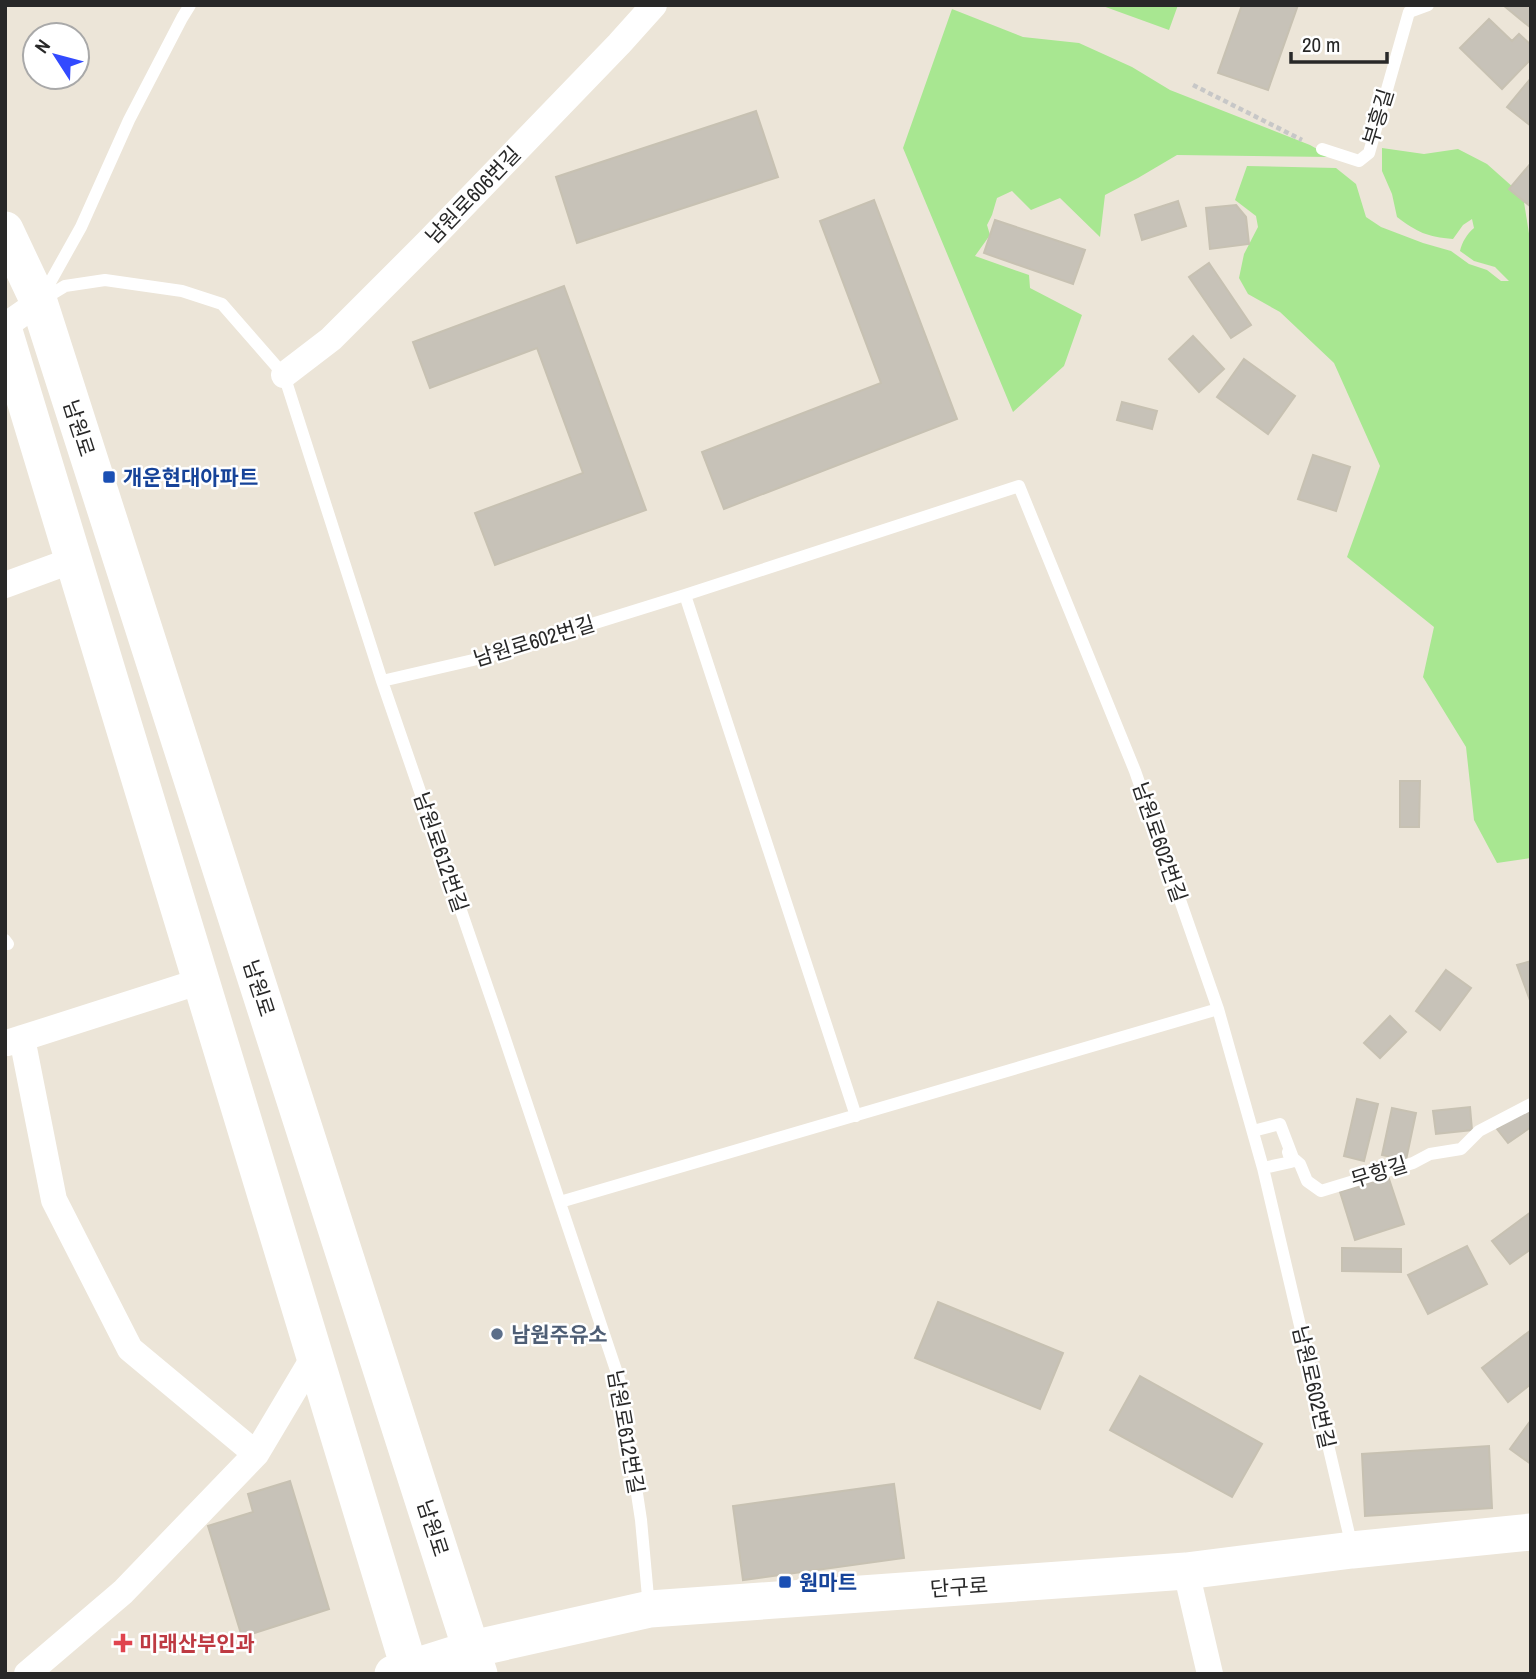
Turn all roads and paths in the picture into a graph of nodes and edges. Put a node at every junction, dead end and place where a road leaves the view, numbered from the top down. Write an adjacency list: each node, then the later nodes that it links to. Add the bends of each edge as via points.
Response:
1 (190, 5): 7 (lane)
2 (654, 5): 10 (street, 남원로606번길, via 331,339)
3 (1429, 5): 5 (lane, 부흥길, via 1409,12 1369,153 1359,161)
4 (1193, 85): 5 (path)
5 (1322, 149)
6 (5, 230): 7 (street, 남원로)
7 (39, 303): 8 (street); 10 (lane, 남원로612번길, via 65,286 105,280 182,290 222,304); 30 (street, 남원로)
8 (5, 326)
9 (5, 334): 11 (street, 남원로)
10 (284, 375): 14 (lane, 남원로612번길)
11 (74, 559): 12 (street); 15 (street, 남원로)
12 (5, 585)
13 (685, 595): 14 (lane, 남원로602번길, via 486,657); 16 (lane, 남원로602번길, via 1019,486 1135,771); 19 (lane)
14 (382, 681): 23 (lane, 남원로612번길)
15 (201, 981): 17 (street); 24 (street, 남원로)
16 (1218, 1009): 19 (lane); 20 (lane, 남원로602번길)
17 (14, 1041): 25 (street, via 54,1200 130,1349)
18 (1531, 1104): 21 (lane, 무항길, via 1479,1131 1461,1149 1430,1154 1321,1191 1307,1181)
19 (856, 1116): 23 (lane)
20 (1253, 1131): 21 (lane, via 1280,1125); 22 (lane, 남원로602번길)
21 (1282, 1131): 22 (lane, via 1291,1162)
22 (1263, 1168): 27 (lane, 남원로602번길)
23 (560, 1202): 29 (lane, 남원로612번길, via 620,1382)
24 (315, 1356): 25 (street); 31 (street, 남원로)
25 (256, 1454): 32 (street, via 123,1592)
26 (1531, 1532): 27 (street, 단구로)
27 (1352, 1550): 28 (street, 단구로)
28 (1186, 1571): 29 (street, 단구로); 33 (street)
29 (650, 1609): 30 (street, 단구로)
30 (475, 1662): 31 (street, 단구로)
31 (404, 1672)
32 (27, 1674)
33 (1210, 1674)

